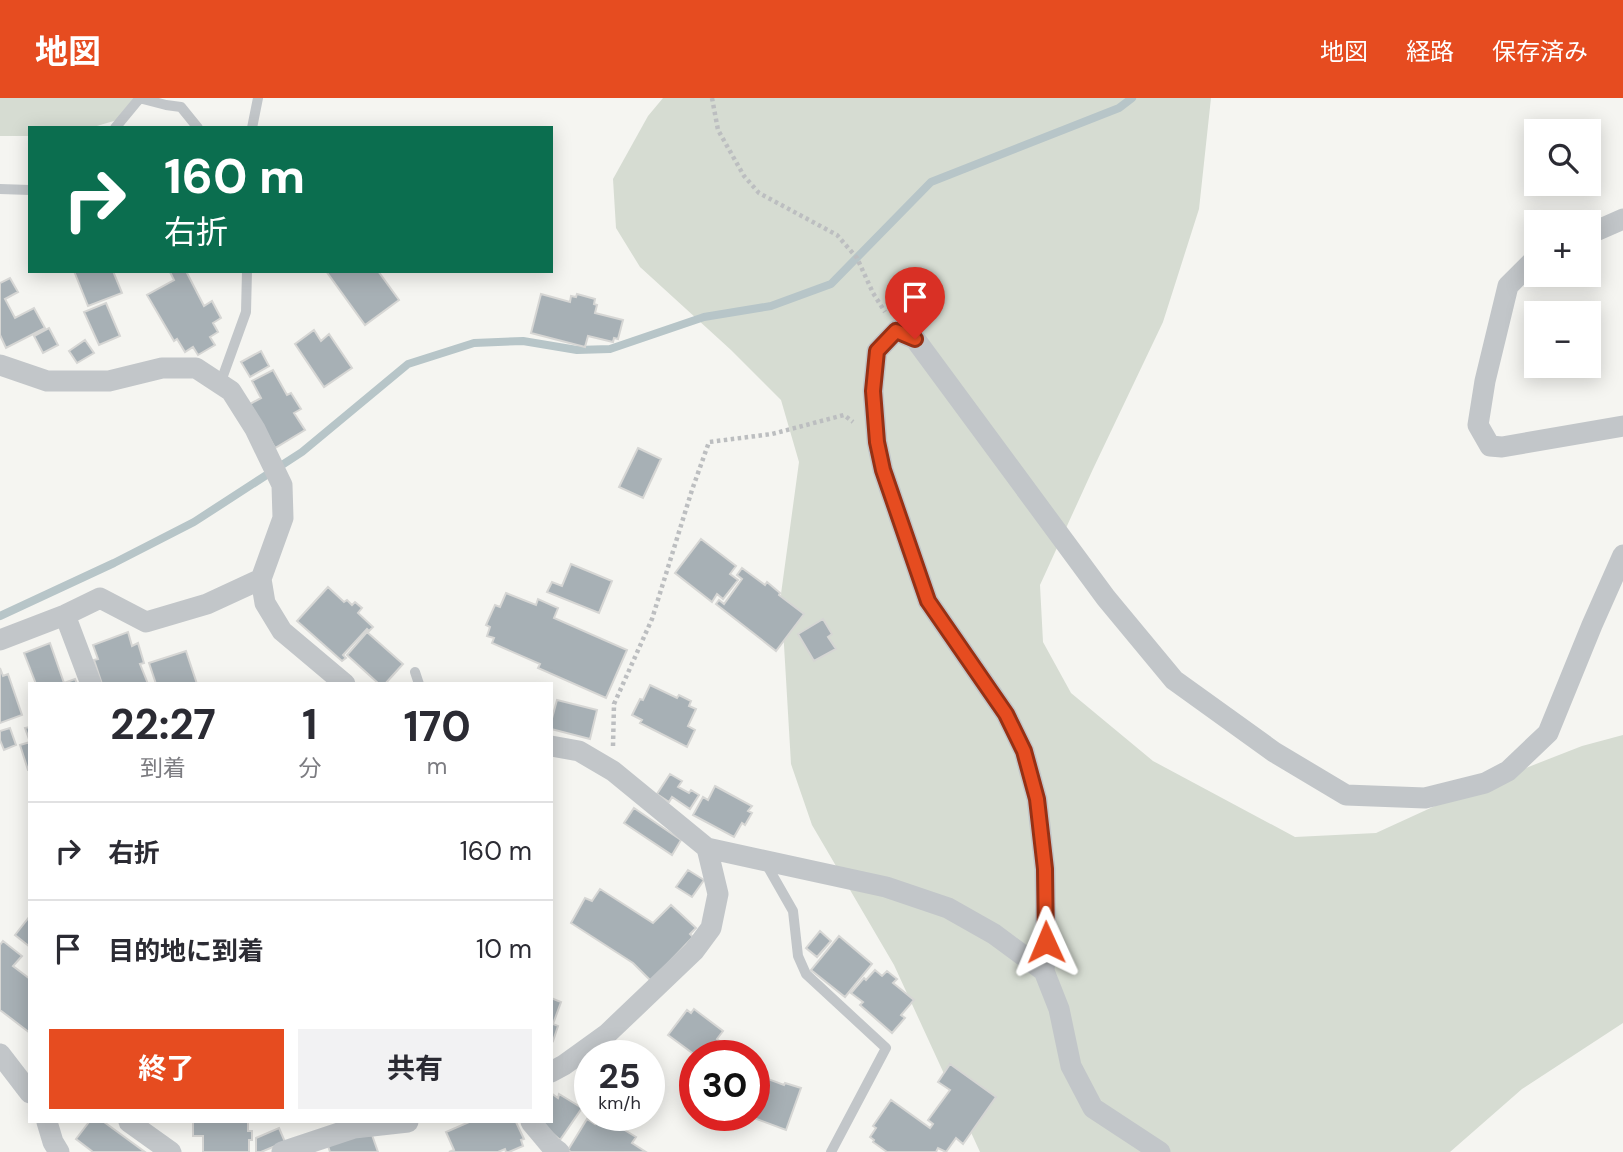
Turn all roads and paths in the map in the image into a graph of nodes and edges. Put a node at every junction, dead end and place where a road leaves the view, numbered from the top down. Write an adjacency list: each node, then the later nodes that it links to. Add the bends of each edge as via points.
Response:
1 (139, 98): 4 (lane); 5 (lane, via 181,107)
2 (258, 98): 6 (lane)
3 (712, 98): 13 (path, via 718,130 744,176 759,193 837,235 857,258)
4 (117, 126)
5 (196, 126)
6 (252, 126)
7 (0, 189): 8 (lane)
8 (28, 190)
9 (1623, 219): 10 (street)
10 (1601, 229)
11 (1524, 270): 16 (street, via 1508,286 1485,381 1478,425 1490,446)
12 (247, 273): 15 (lane, via 246,312)
13 (896, 331): 17 (street, via 877,351 873,391); 18 (street, via 915,339 1106,598 1174,680 1274,752 1346,795 1425,798 1485,783 1507,771 1548,733)
14 (0, 365): 15 (street, via 47,381 109,381 162,368 196,368)
15 (220, 384): 19 (street, via 231,391 255,429 282,485 283,518)
16 (1623, 426)
17 (877, 442): 27 (path, via 844,415 772,434 709,442 652,619 614,704); 30 (street, via 928,601 1006,714 1024,751 1037,799 1045,869)
18 (1623, 555)
19 (261, 579): 20 (street, via 207,604 146,622 100,598); 24 (street, via 265,603 282,631)
20 (65, 615): 21 (street); 23 (street)
21 (0, 640)
22 (415, 672): 25 (lane)
23 (90, 682)
24 (343, 682)
25 (418, 682)
26 (553, 746): 27 (street, via 579,751)
27 (613, 771): 28 (street)
28 (707, 848): 29 (street); 32 (street, via 718,894 711,929 607,1034)
29 (764, 860): 30 (street, via 886,887 948,908 994,934); 41 (lane, via 793,911 798,956 806,974 886,1048)
30 (1044, 971): 42 (street, via 1059,1009 1071,1066 1093,1108)
31 (0, 1054): 33 (street)
32 (553, 1071)
33 (28, 1090)
34 (130, 1123): 38 (street)
35 (399, 1123): 37 (street, via 354,1128)
36 (532, 1123): 40 (street)
37 (313, 1147): 39 (street)
38 (172, 1152)
39 (282, 1152)
40 (559, 1152)
41 (831, 1152)
42 (1160, 1152)

